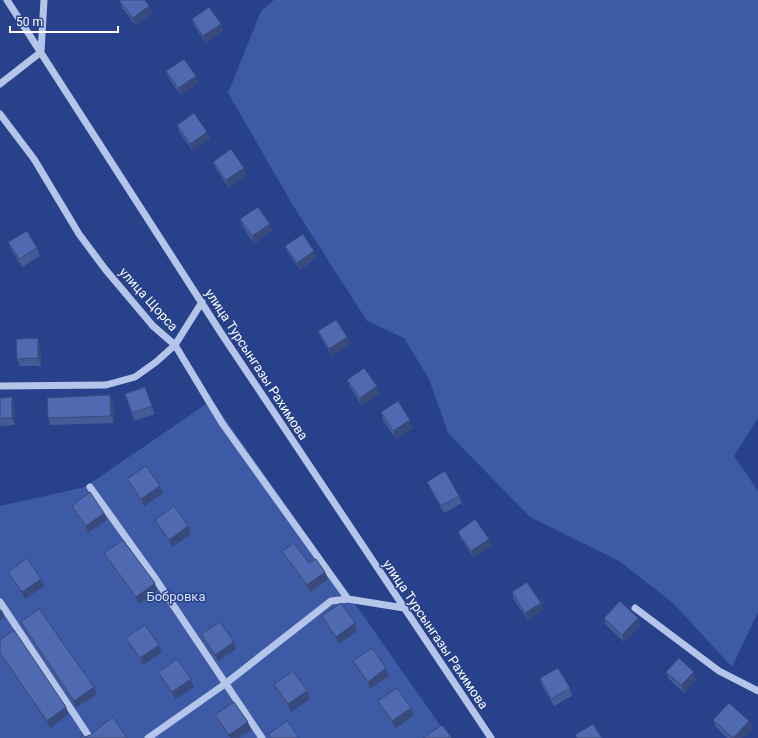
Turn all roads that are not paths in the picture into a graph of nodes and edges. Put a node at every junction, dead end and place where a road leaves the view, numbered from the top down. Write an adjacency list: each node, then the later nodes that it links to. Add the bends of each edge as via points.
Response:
1 (7, 0): 3 (street, улица Турсынгазы Рахимова)
2 (44, 0): 3 (street)
3 (41, 52): 4 (street); 6 (street, улица Турсынгазы Рахимова)
4 (0, 84)
5 (0, 114): 7 (street, улица Щорса, via 34,159 79,234 105,269 153,326)
6 (202, 302): 7 (street); 12 (street, улица Турсынгазы Рахимова)
7 (175, 345): 8 (street, улица Щорса, via 135,377 106,385); 10 (street, via 222,423)
8 (0, 386)
9 (90, 487): 14 (street)
10 (348, 599): 12 (street); 14 (street, via 331,601)
11 (0, 602): 16 (street)
12 (404, 608): 19 (street, улица Турсынгазы Рахимова)
13 (635, 608): 15 (street, via 719,671)
14 (226, 684): 17 (street); 18 (street)
15 (758, 691)
16 (90, 738)
17 (148, 738)
18 (262, 738)
19 (491, 738)

